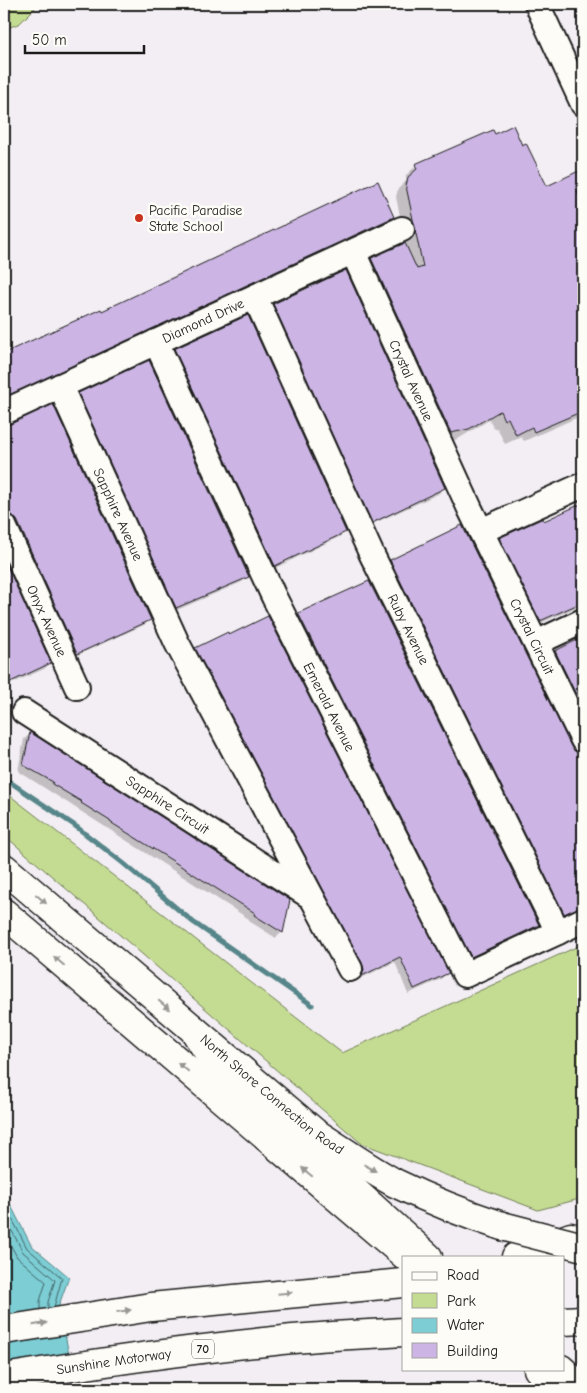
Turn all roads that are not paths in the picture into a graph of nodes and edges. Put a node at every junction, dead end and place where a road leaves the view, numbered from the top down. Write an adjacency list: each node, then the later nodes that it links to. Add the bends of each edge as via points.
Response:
1 (537, 4): 2 (street)
2 (583, 104)
3 (402, 229): 4 (street, Diamond Drive)
4 (353, 252): 5 (street, Diamond Drive); 10 (street, Crystal Avenue)
5 (255, 297): 6 (street, Diamond Drive); 23 (street, Ruby Avenue, via 371,553)
6 (156, 342): 7 (street, Diamond Drive); 23 (street, Emerald Avenue, via 274,597 465,975)
7 (60, 386): 8 (street, Diamond Drive); 14 (street, Sapphire Avenue)
8 (4, 412)
9 (583, 485): 12 (street)
10 (470, 509): 12 (street, Crystal Circuit)
11 (4, 526): 16 (street, Onyx Avenue)
12 (481, 531): 15 (street, Crystal Circuit)
13 (583, 621): 15 (street)
14 (177, 643): 20 (street, Sapphire Circuit)
15 (536, 643): 18 (street, Crystal Circuit)
16 (77, 687)
17 (24, 712): 20 (street, Sapphire Circuit)
18 (583, 740)
19 (4, 868): 25 (main road, North Shore Connection Road, one-way to 25)
20 (312, 898): 24 (street, Sapphire Circuit)
21 (4, 913): 27 (main road, one-way to 21)
22 (583, 920): 23 (street)
23 (558, 932)
24 (350, 969)
25 (194, 1030): 27 (main road, via 219,1069); 28 (main road, North Shore Connection Road, one-way to 28, bridge, via 314,1132 365,1165 463,1213)
26 (583, 1233): 30 (main road)
27 (398, 1243): 29 (main road)
28 (583, 1247)
29 (426, 1256)
30 (519, 1256)
31 (402, 1283): 34 (main road, one-way to 31, via 160,1306)
32 (583, 1320): 33 (main road)
33 (564, 1321)
34 (4, 1330)
35 (402, 1332): 38 (main road, Sunshine Motorway / 70, via 277,1340 126,1358)
36 (539, 1370): 39 (main road)
37 (561, 1370): 40 (main road)
38 (4, 1378)
39 (561, 1389)
40 (583, 1389)

